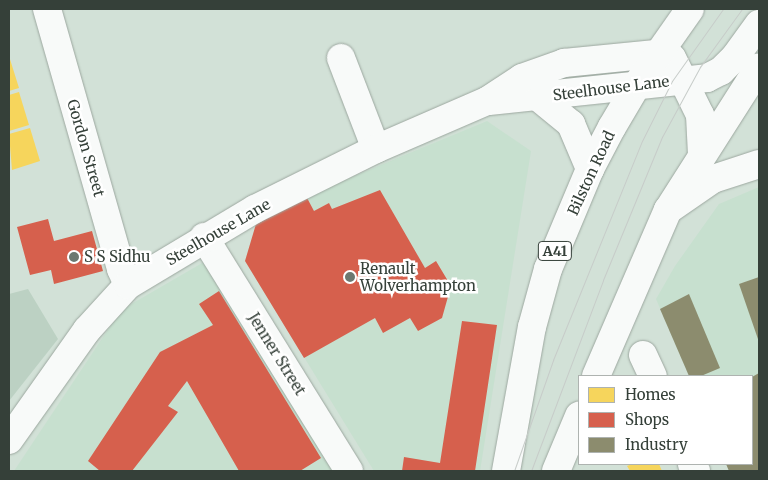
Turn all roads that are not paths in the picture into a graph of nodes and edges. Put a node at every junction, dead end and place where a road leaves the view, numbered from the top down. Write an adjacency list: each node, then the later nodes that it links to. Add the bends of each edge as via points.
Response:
1 (46, 9): 17 (main road, Gordon Street)
2 (690, 9): 4 (main road, Bilston Road / A41)
3 (759, 24): 7 (main road, Steelhouse Lane, via 721,71 707,78)
4 (660, 52): 7 (main road, Steelhouse Lane, via 672,58); 8 (main road, Bilston Road / A41); 10 (main road, Steelhouse Lane, via 564,63 522,78)
5 (341, 58): 11 (main road)
6 (759, 67): 12 (main road)
7 (683, 81): 8 (main road, Steelhouse Lane); 12 (main road, Steelhouse Lane, via 700,115)
8 (638, 83): 9 (main road, Steelhouse Lane); 14 (main road, Bilston Road / A41)
9 (538, 96): 10 (main road, Steelhouse Lane); 14 (main road, Steelhouse Lane, via 571,124)
10 (487, 101): 11 (main road, Steelhouse Lane)
11 (376, 149): 16 (main road, Steelhouse Lane)
12 (702, 155): 15 (main road)
13 (759, 164): 15 (main road, via 720,175)
14 (590, 169): 22 (main road, Bilston Road / A41, via 548,269 532,328)
15 (668, 210): 18 (main road)
16 (204, 238): 17 (main road, Steelhouse Lane); 21 (main road, Jenner Street)
17 (128, 286): 20 (main road, Steelhouse Lane, via 87,330)
18 (596, 375)
19 (578, 418): 23 (main road)
20 (9, 440)
21 (349, 471)
22 (506, 471)
23 (556, 471)

